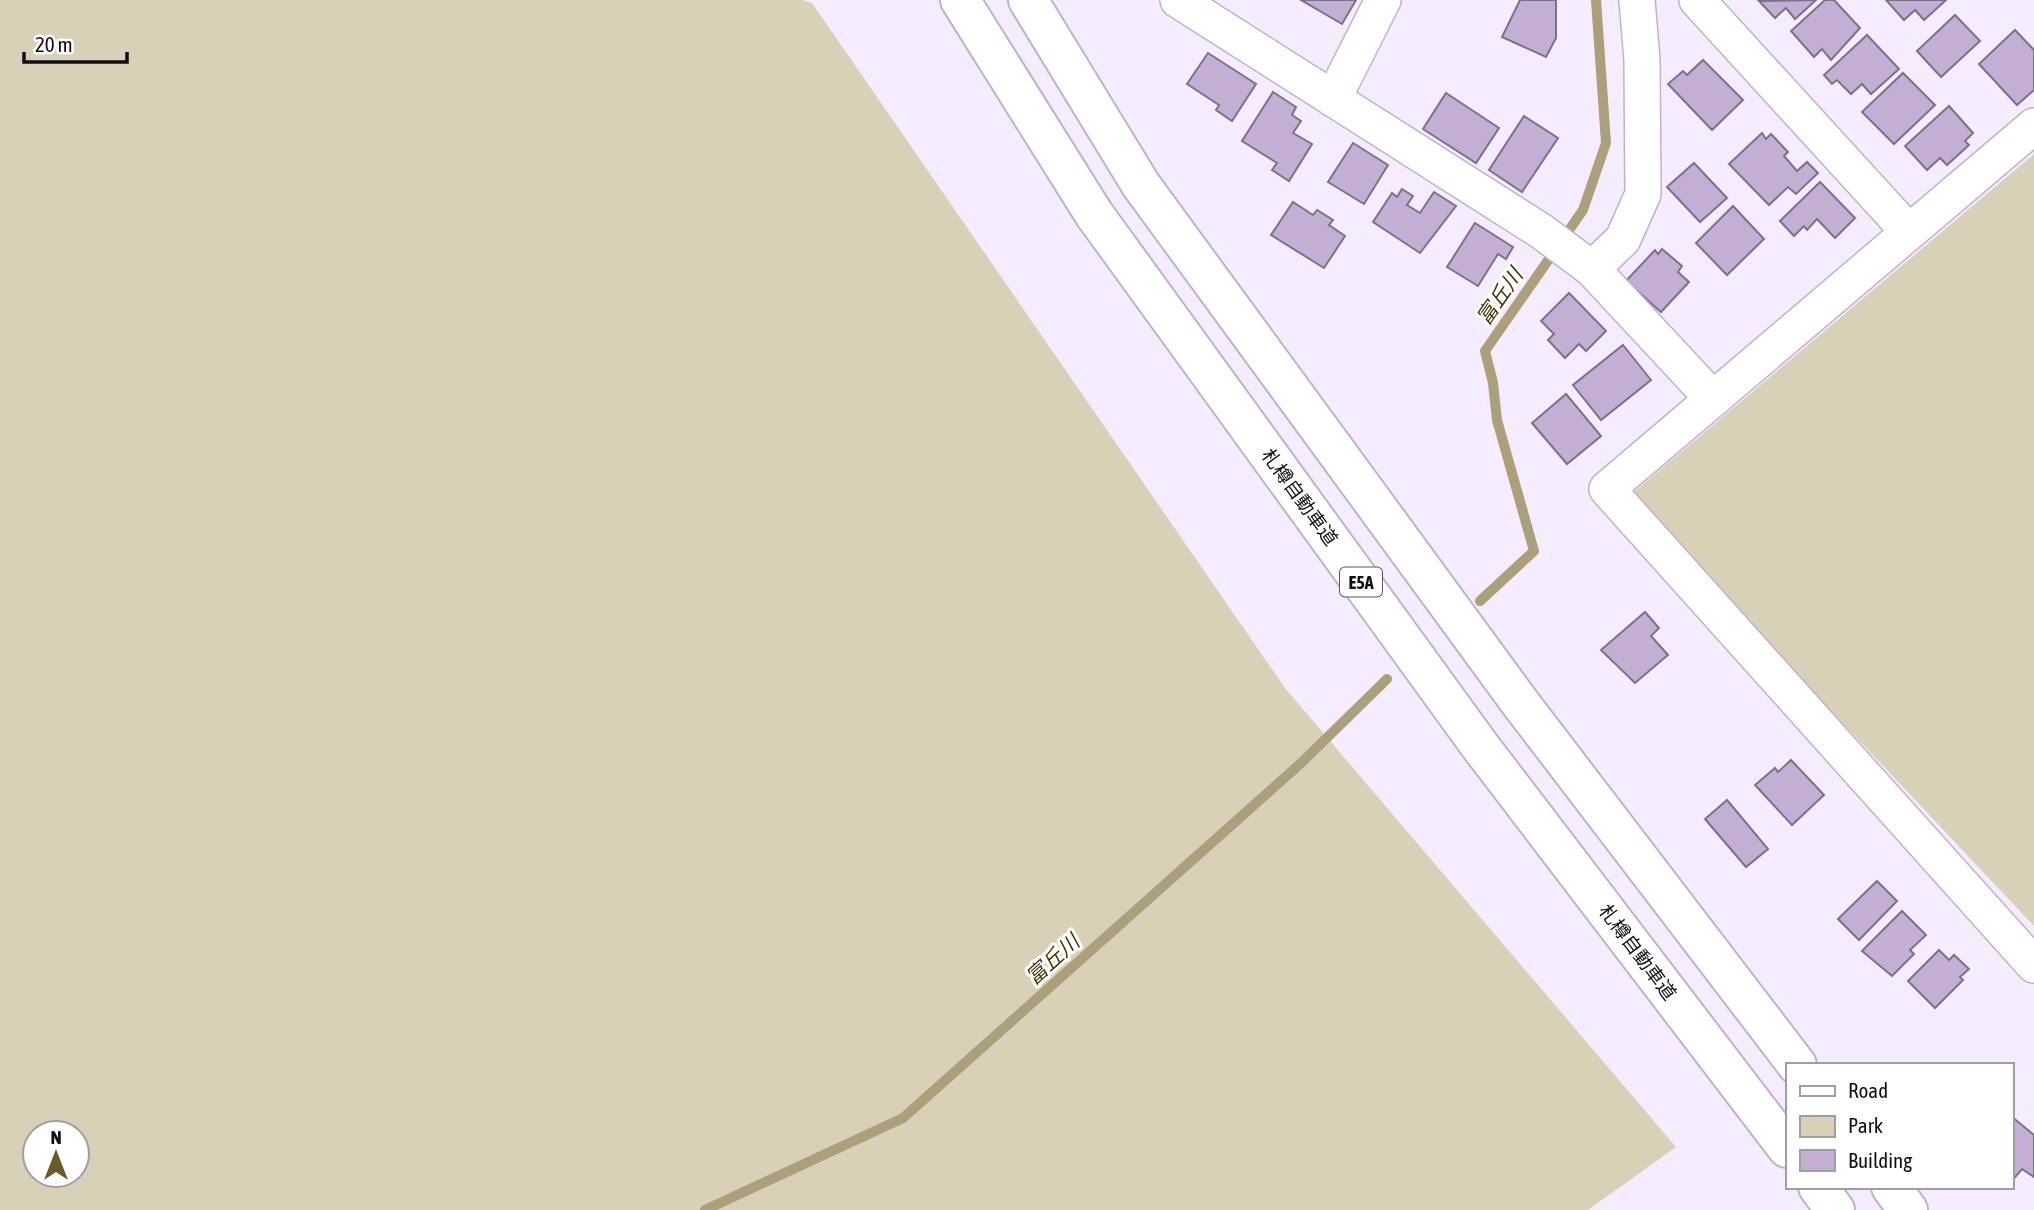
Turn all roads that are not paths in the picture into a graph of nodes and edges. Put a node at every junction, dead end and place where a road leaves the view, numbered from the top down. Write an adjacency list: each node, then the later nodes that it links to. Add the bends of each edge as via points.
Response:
1 (960, 0): 14 (highway, 札樽自動車道 / E5A, via 1094,214 1480,746)
2 (1028, 0): 13 (highway, via 1142,185 1521,704)
3 (1178, 0): 7 (street)
4 (1383, 0): 7 (street)
5 (1637, 0): 10 (street, via 1643,194 1623,239)
6 (1697, 0): 9 (street)
7 (1333, 99): 10 (street, via 1541,231)
8 (2034, 126): 9 (street)
9 (1909, 232): 11 (street)
10 (1586, 265): 11 (street)
11 (1713, 400): 12 (street, via 1607,489)
12 (2034, 965)
13 (1795, 1063)
14 (1786, 1146)
15 (1819, 1189): 17 (highway)
16 (1892, 1189): 18 (highway)
17 (1835, 1210)
18 (1908, 1210)

